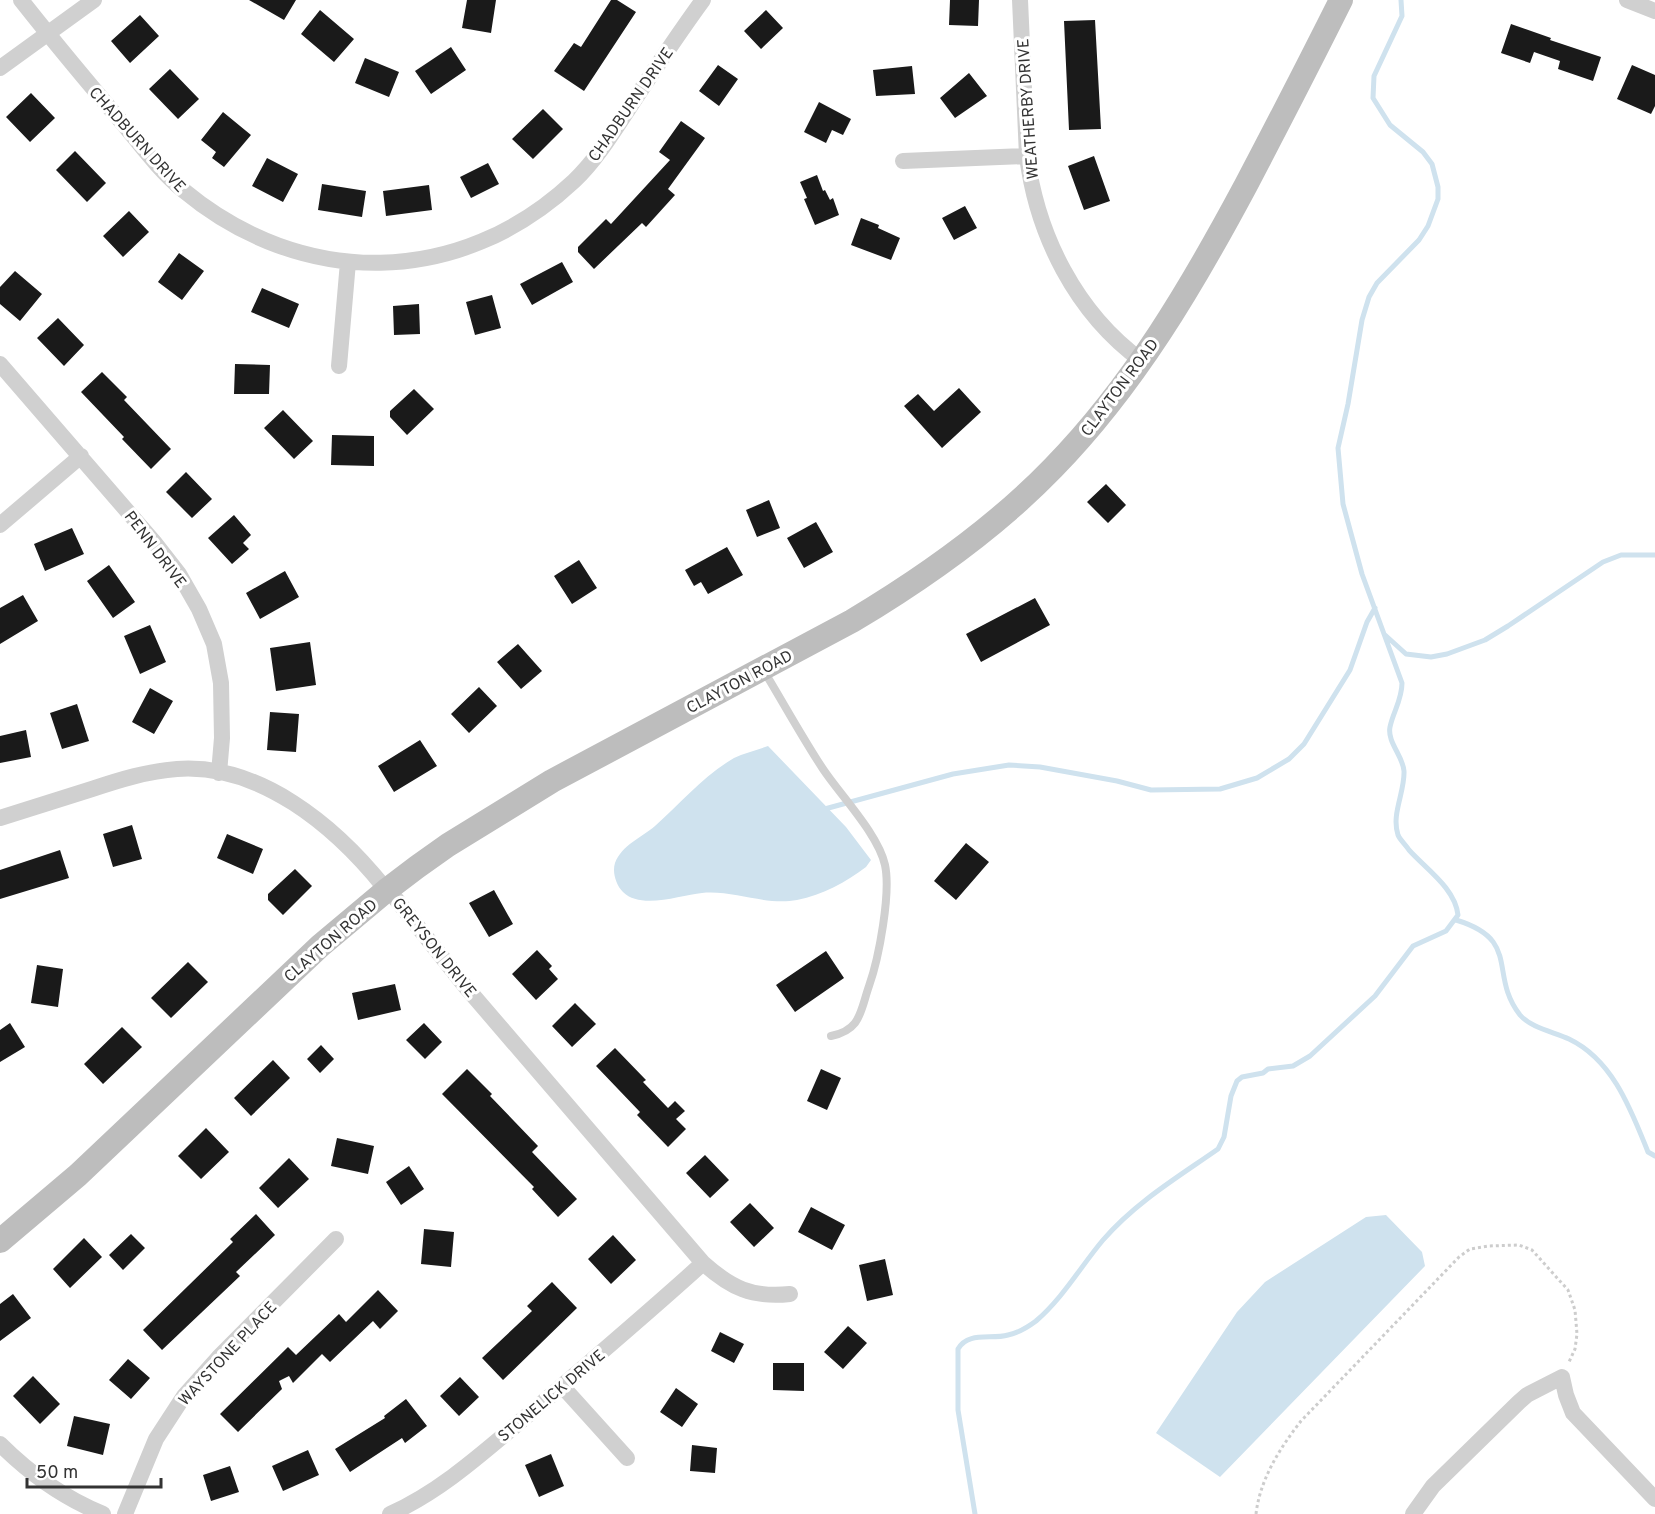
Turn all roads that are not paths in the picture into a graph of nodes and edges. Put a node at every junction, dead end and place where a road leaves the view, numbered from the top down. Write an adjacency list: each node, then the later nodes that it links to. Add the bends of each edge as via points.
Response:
1 (21, 0): 8 (street, CHADBURN DRIVE)
2 (94, 0): 8 (street)
3 (703, 0): 12 (street, CHADBURN DRIVE, via 601,150 550,202 522,222 454,252 421,260)
4 (1020, 0): 10 (street, WEATHERBY DRIVE)
5 (1341, 0): 13 (street, CLAYTON ROAD, via 1203,264)
6 (1627, 0): 7 (street)
7 (1655, 11)
8 (47, 33): 9 (street); 12 (street, CHADBURN DRIVE, via 155,162 180,189 214,215 277,246 312,257)
9 (0, 68)
10 (1027, 156): 11 (street); 13 (street, WEATHERBY DRIVE, via 1039,216 1069,279 1112,337)
11 (903, 161)
12 (348, 262): 15 (street)
13 (1142, 361): 18 (street, CLAYTON ROAD, via 1052,470 962,549 885,602)
14 (0, 364): 16 (street, PENN DRIVE)
15 (339, 366)
16 (81, 456): 17 (street); 19 (street, PENN DRIVE, via 175,569 214,644 221,683)
17 (0, 525)
18 (762, 668): 21 (street, CLAYTON ROAD, via 512,805); 22 (lane, via 823,769 877,844 885,864 888,891 872,977 856,1024 845,1033)
19 (219, 773): 20 (street, GREYSON DRIVE, via 163,770); 21 (street, GREYSON DRIVE, via 282,796 305,810)
20 (0, 818)
21 (388, 889): 24 (street, CLAYTON ROAD, via 263,999 78,1175); 25 (street, GREYSON DRIVE, via 465,986)
22 (831, 1036)
23 (336, 1239): 33 (street, WAYSTONE PLACE, via 184,1396 156,1439)
24 (0, 1241)
25 (703, 1263): 26 (street, GREYSON DRIVE, via 737,1288 772,1296); 27 (street, STONELICK DRIVE)
26 (790, 1294)
27 (562, 1386): 29 (street); 31 (street, STONELICK DRIVE)
28 (0, 1444): 32 (street, via 39,1478)
29 (627, 1458)
30 (1655, 1499): 35 (street, via 1573,1413 1562,1377 1519,1402 1433,1486)
31 (408, 1510): 34 (street, STONELICK DRIVE)
32 (103, 1514)
33 (125, 1514)
34 (390, 1514)
35 (1413, 1514)

